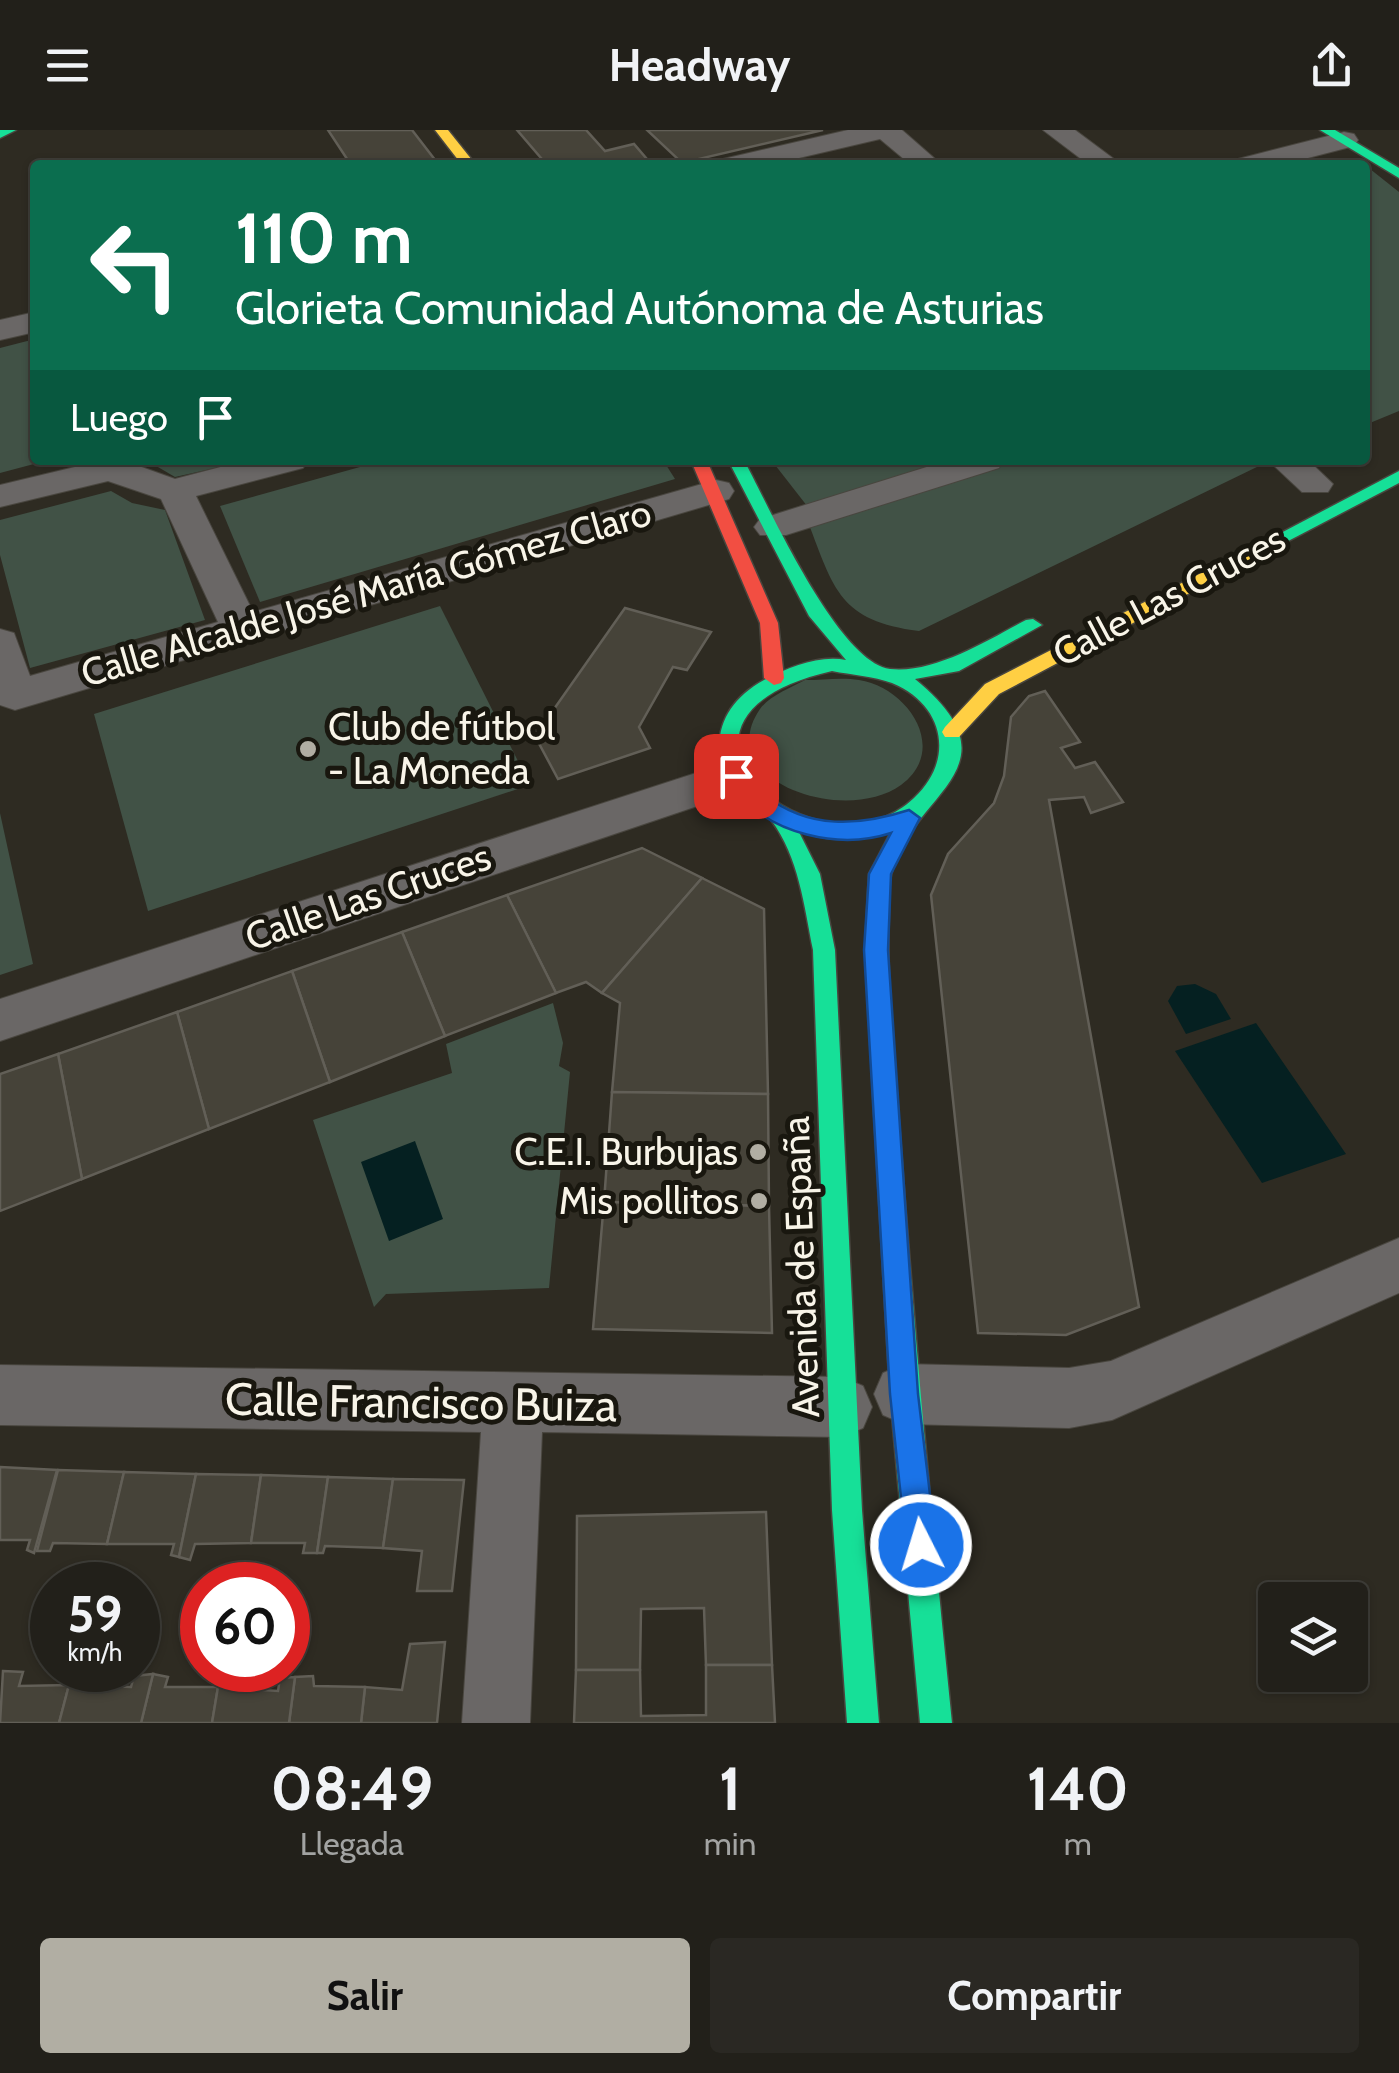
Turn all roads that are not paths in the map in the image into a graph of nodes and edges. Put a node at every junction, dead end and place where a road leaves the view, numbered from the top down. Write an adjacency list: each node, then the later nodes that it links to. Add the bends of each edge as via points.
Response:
1 (10, 130): 7 (main road)
2 (24, 130): 8 (street)
3 (441, 130): 10 (main road)
4 (884, 130): 11 (street); 12 (street)
5 (1057, 130): 13 (street)
6 (1344, 133): 9 (main road); 14 (street); 15 (main road)
7 (0, 134)
8 (0, 142)
9 (1399, 152)
10 (465, 160)
11 (755, 160)
12 (922, 160)
13 (1101, 160)
14 (1263, 160)
15 (1399, 174)
16 (30, 323): 17 (street)
17 (0, 330)
18 (110, 465): 25 (street)
19 (116, 465): 24 (street, via 144,484)
20 (271, 465): 24 (street)
21 (970, 465): 26 (street)
22 (728, 467): 26 (main road); 28 (street, Calle Alcalde José María Gómez Claro); 32 (main road, via 769,624)
23 (1399, 476): 33 (main road, Calle Las Cruces, via 992,688)
24 (175, 490): 28 (street)
25 (0, 496)
26 (773, 527): 30 (main road, via 818,616)
27 (1056, 614): 31 (main road, Calle Las Cruces, via 952,666)
28 (241, 630): 29 (street, Calle Alcalde José María Gómez Claro, via 15,695)
29 (0, 643)
30 (863, 667): 31 (main road); 32 (main road, via 801,668)
31 (895, 676): 33 (main road, via 940,710)
32 (774, 678): 34 (main road, via 748,696 731,720 728,748)
33 (952, 732): 36 (main road, via 956,756 949,780 934,802)
34 (736, 776): 35 (main road); 37 (street, Calle Las Cruces)
35 (780, 816): 36 (main road, via 846,832); 42 (main road, Avenida de España, via 809,874 824,950)
36 (909, 818): 39 (main road, via 880,874 876,950)
37 (0, 1020)
38 (1399, 1266): 39 (street, via 1112,1390 1069,1398)
39 (904, 1394): 45 (main road)
40 (0, 1395): 41 (street, Calle Francisco Buiza)
41 (513, 1404): 42 (street, Calle Francisco Buiza); 43 (street)
42 (842, 1407): 44 (main road, Avenida de España)
43 (496, 1723)
44 (863, 1723)
45 (936, 1723)

